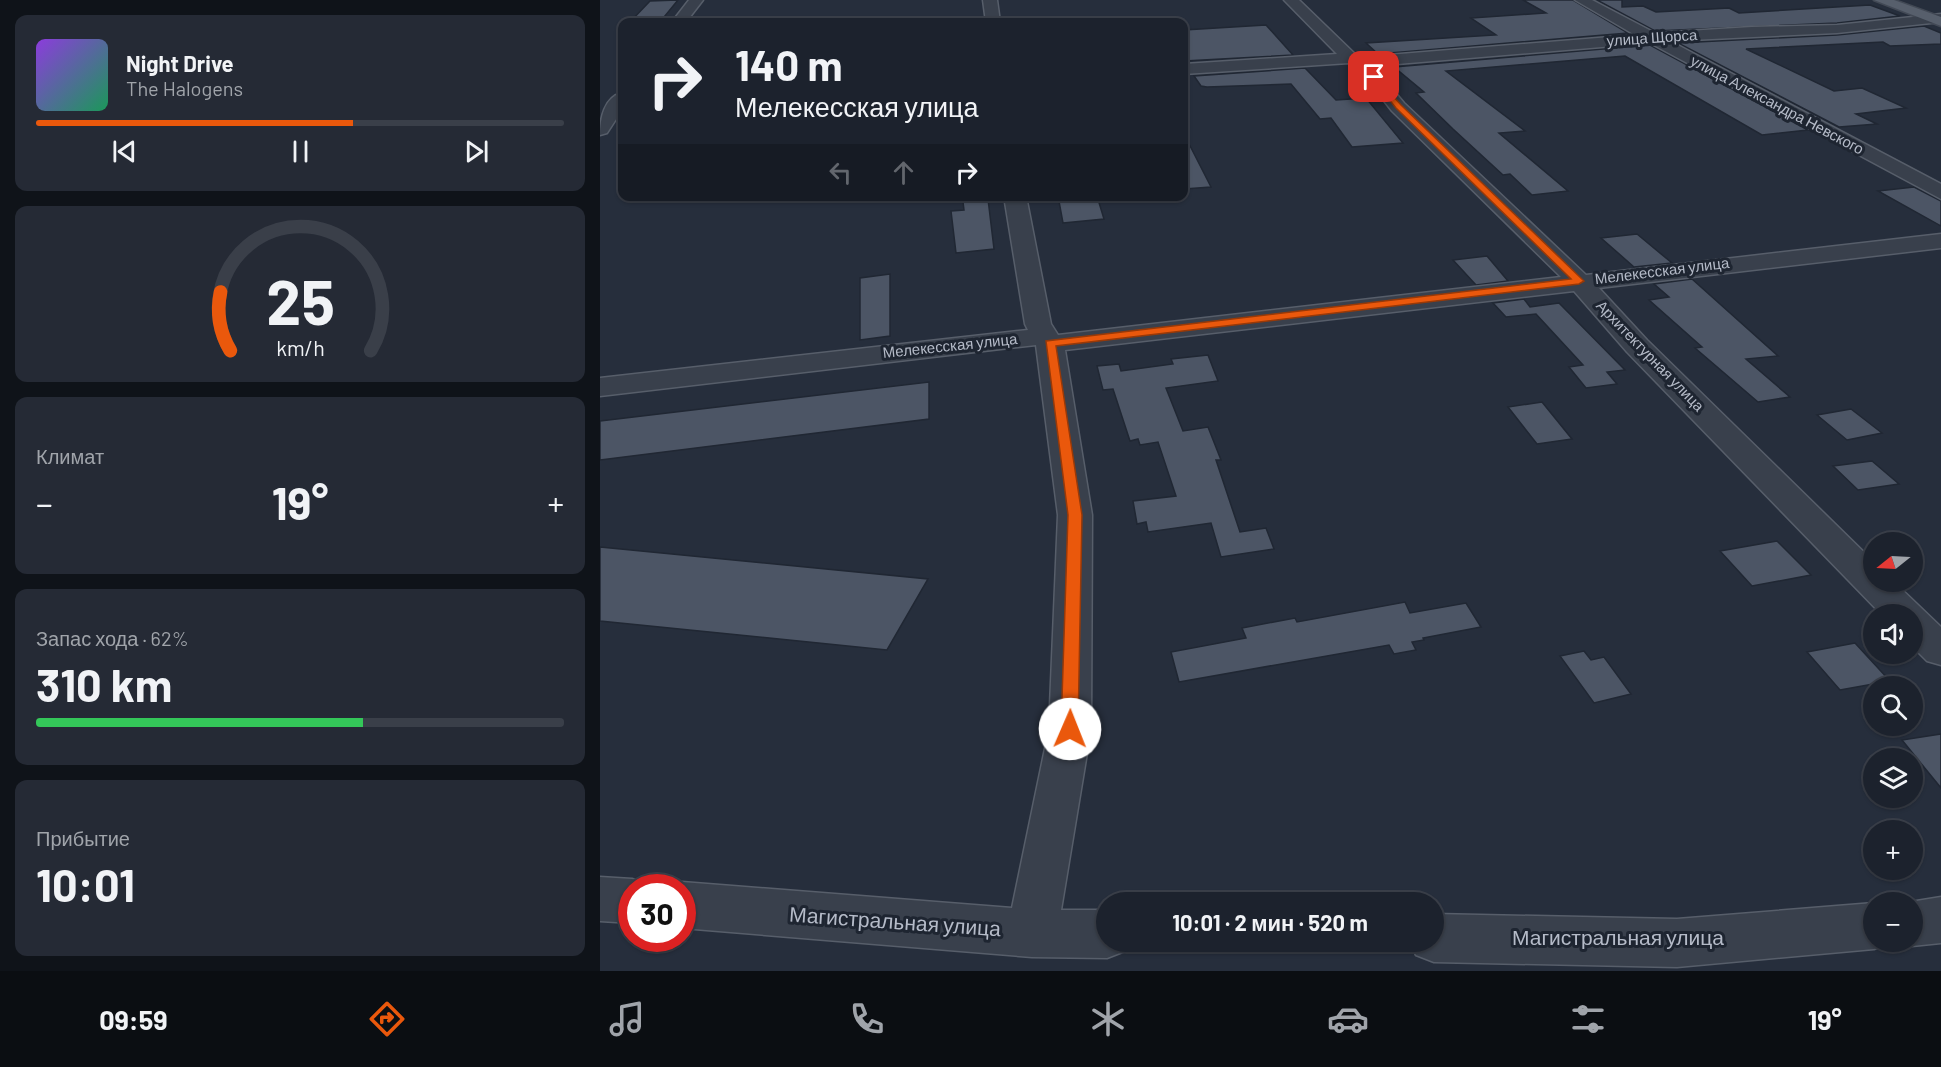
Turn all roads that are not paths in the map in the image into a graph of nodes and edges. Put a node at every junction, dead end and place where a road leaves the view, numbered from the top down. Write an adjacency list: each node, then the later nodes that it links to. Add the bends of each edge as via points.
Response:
1 (696, 0): 6 (street)
2 (990, 0): 7 (street)
3 (1291, 0): 10 (street, Архитектурная улица)
4 (1582, 0): 9 (street, улица Александра Невского)
5 (1881, 0): 8 (main road)
6 (683, 18)
7 (992, 18)
8 (1938, 20): 9 (street, улица Щорса)
9 (1652, 38): 10 (street, улица Щорса); 14 (street, улица Александра Невского)
10 (1356, 60): 11 (street, улица Щорса); 17 (street, Архитектурная улица, via 1398,107)
11 (1188, 69)
12 (614, 108): 13 (street)
13 (600, 129)
14 (1941, 193)
15 (1016, 201): 18 (street, via 1038,324)
16 (1941, 241): 17 (street, Мелекесская улица)
17 (1579, 281): 18 (street, Мелекесская улица); 20 (street, Архитектурная улица, via 1637,346)
18 (1046, 340): 19 (street, Мелекесская улица); 29 (street, via 1075,515 1070,729)
19 (600, 387)
20 (1894, 604)
21 (1923, 633): 22 (street)
22 (1941, 651)
23 (600, 899): 24 (street)
24 (618, 901)
25 (696, 906): 29 (street, Магистральная улица)
26 (1941, 920): 27 (street)
27 (1923, 922)
28 (1863, 927): 31 (street, Магистральная улица, via 1677,943)
29 (1032, 933): 30 (street, Магистральная улица)
30 (1096, 934)
31 (1444, 938)

